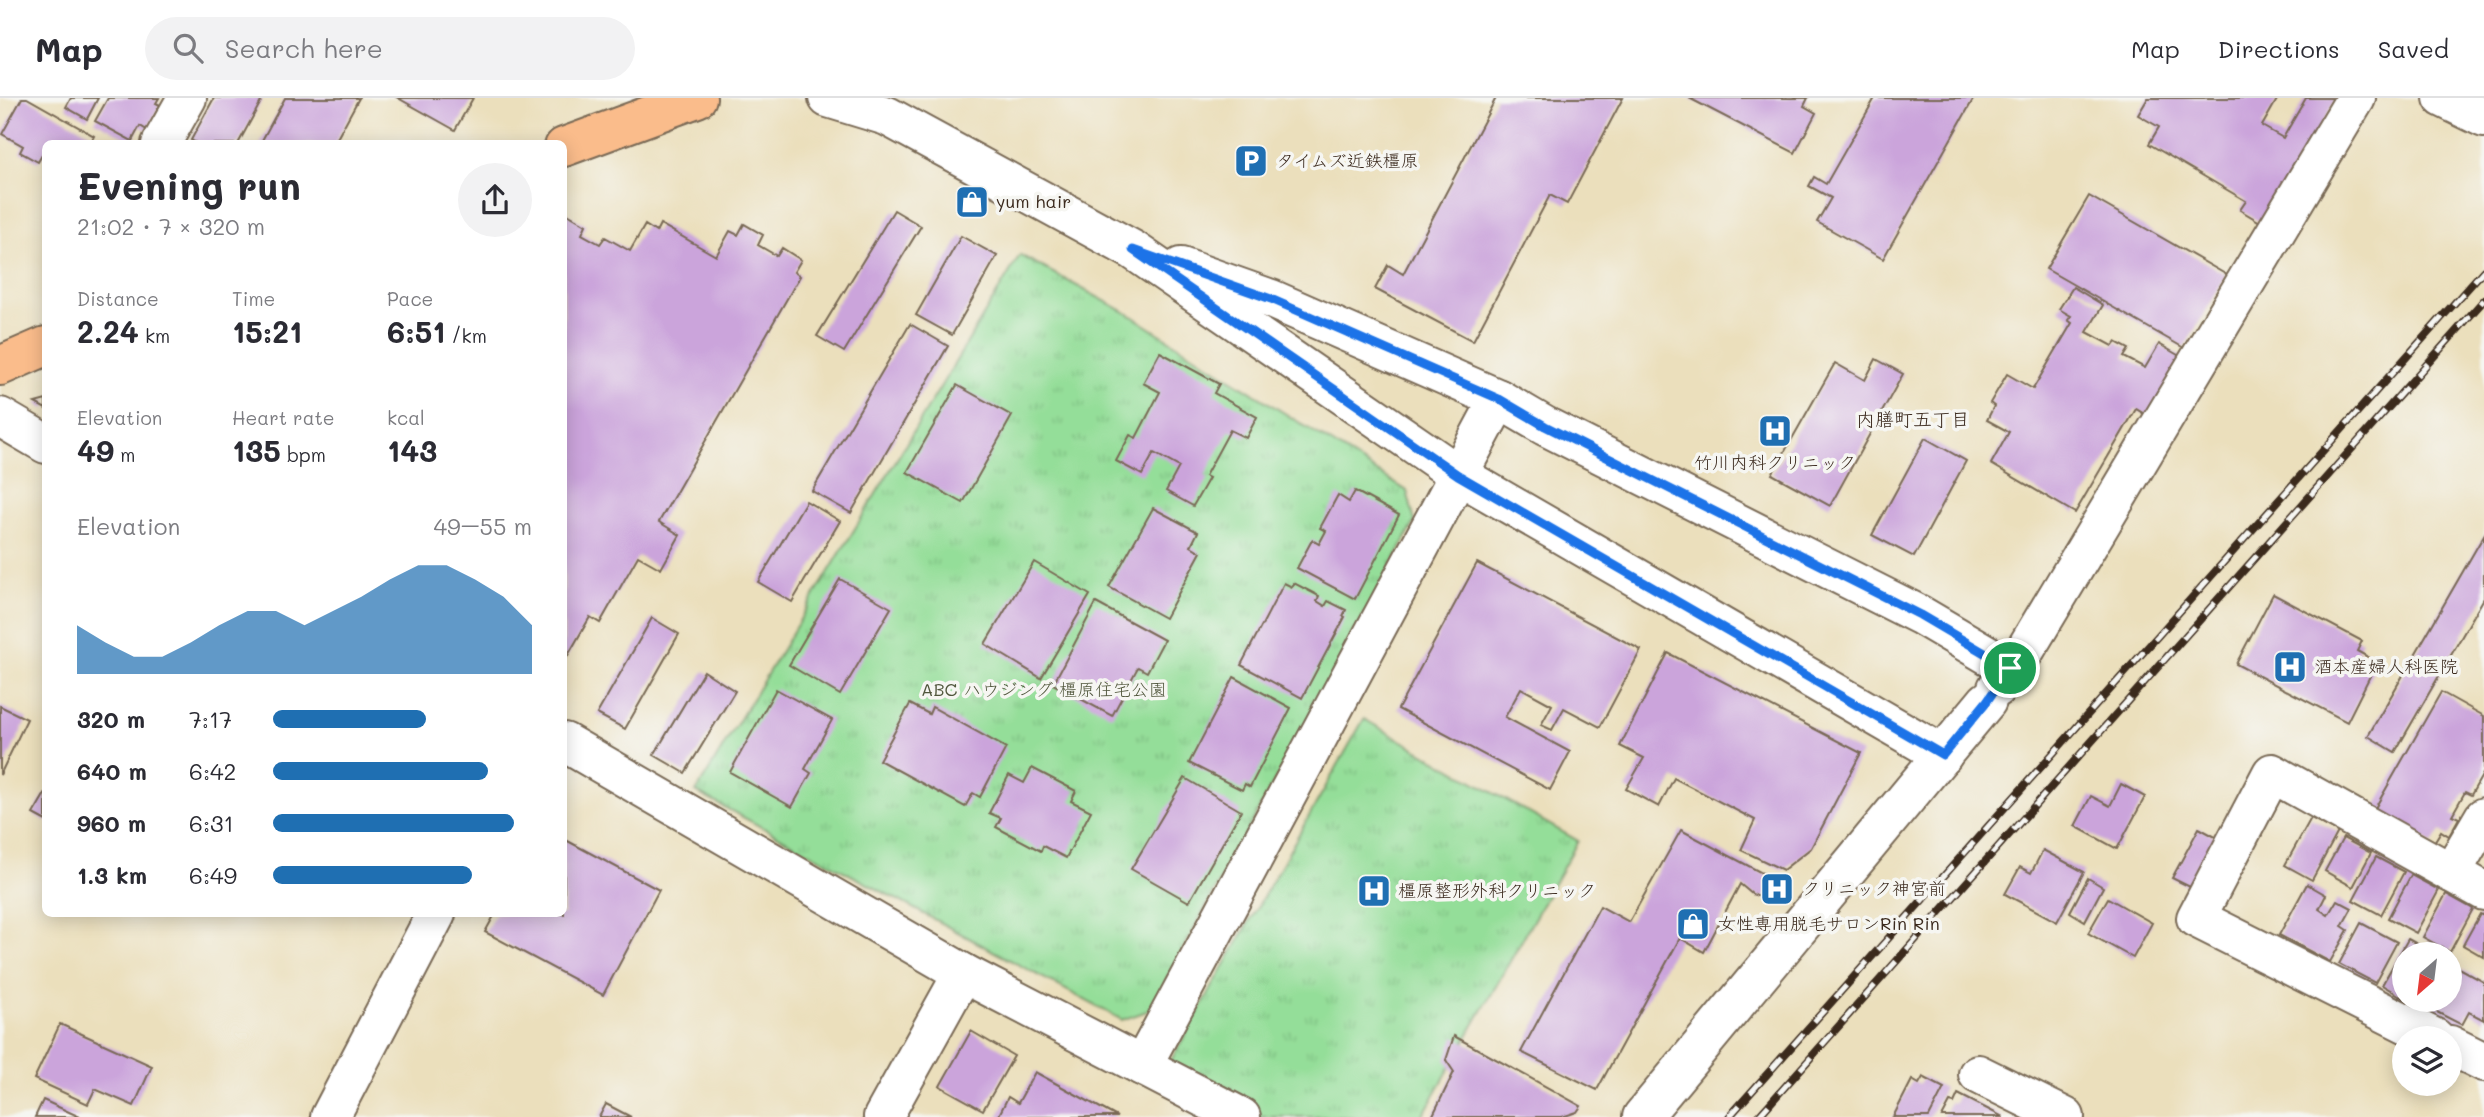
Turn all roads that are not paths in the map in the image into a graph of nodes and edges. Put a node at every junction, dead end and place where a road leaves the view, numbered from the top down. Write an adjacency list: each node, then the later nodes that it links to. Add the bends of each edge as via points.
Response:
1 (187, 98): 7 (street)
2 (697, 98): 8 (highway)
3 (828, 98): 9 (street, via 887,116)
4 (2356, 98): 16 (street)
5 (2443, 98): 6 (street)
6 (2484, 118)
7 (163, 140)
8 (567, 146)
9 (1133, 250): 12 (street, via 1271,299); 15 (street)
10 (42, 348): 11 (highway)
11 (0, 366)
12 (1499, 399): 15 (street); 16 (street, via 1920,615)
13 (0, 417): 14 (street)
14 (42, 441)
15 (1458, 475): 18 (street); 26 (street)
16 (2010, 668): 18 (street)
17 (567, 744): 22 (street)
18 (1943, 755): 31 (street)
19 (2484, 817): 20 (street)
20 (2468, 882): 23 (street, via 2272,773 2196,918)
21 (434, 917): 28 (street)
22 (963, 973): 26 (street); 29 (street)
23 (2411, 1026)
24 (2462, 1051): 25 (street)
25 (2484, 1062)
26 (1142, 1066): 30 (street)
27 (1978, 1074): 32 (street)
28 (330, 1117)
29 (883, 1117)
30 (1241, 1117)
31 (1642, 1117)
32 (2065, 1117)

